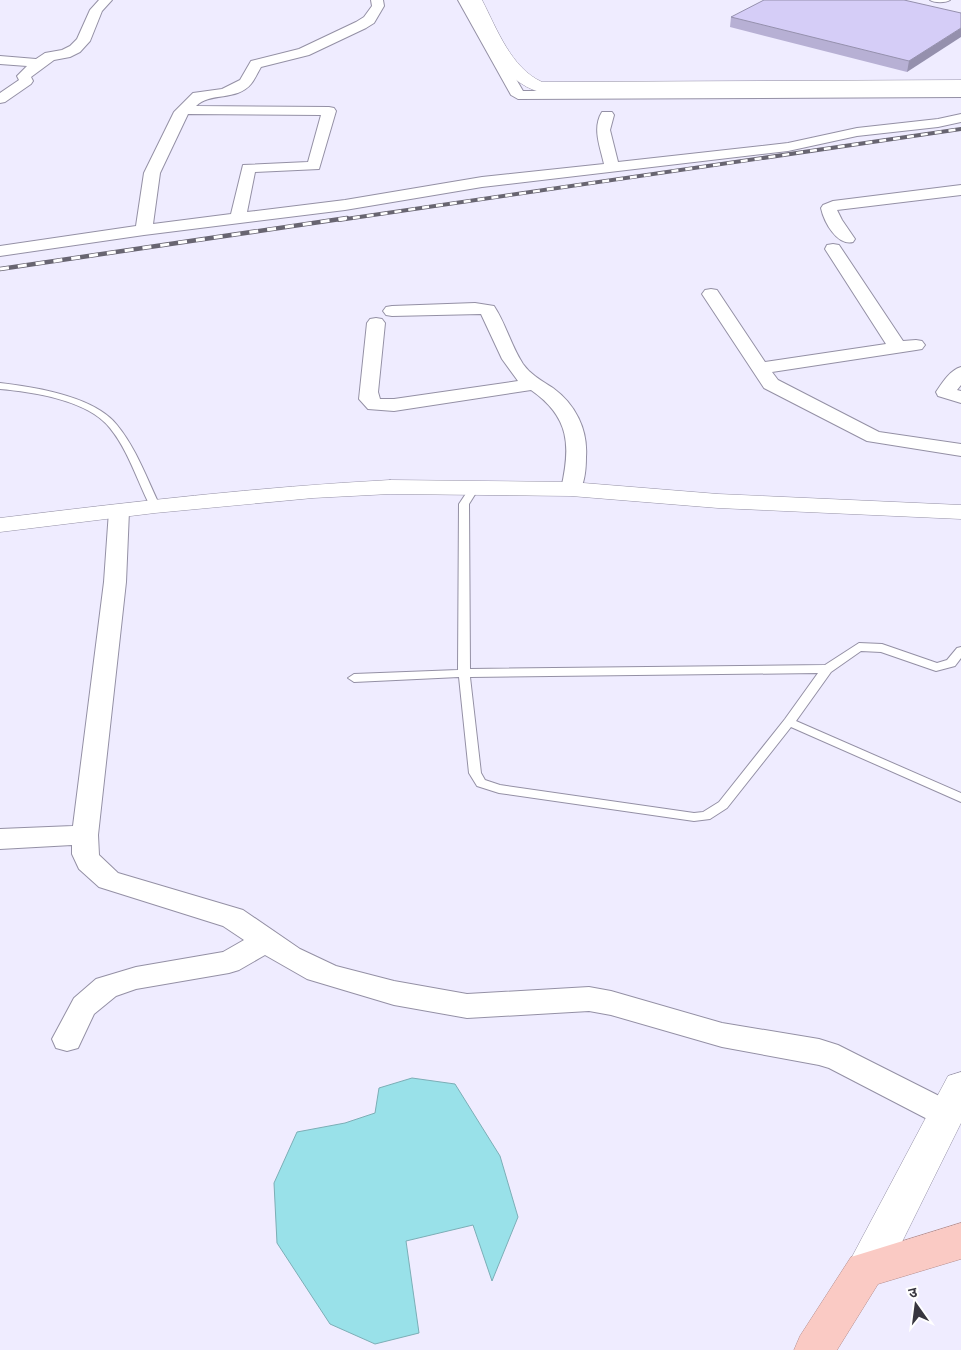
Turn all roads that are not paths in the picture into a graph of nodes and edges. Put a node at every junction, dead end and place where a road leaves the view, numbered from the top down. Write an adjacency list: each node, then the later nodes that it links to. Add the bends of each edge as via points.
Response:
1 (106, 0): 9 (street, via 96,10 83,41 75,50 50,56)
2 (377, 0): 14 (street, via 378,6 362,25 308,51 256,64 245,83 225,93 198,96)
3 (464, 0): 12 (street, via 518,95)
4 (475, 0): 11 (street, via 518,75 540,86)
5 (933, 0): 6 (lane)
6 (947, 0)
7 (513, 41): 10 (street, via 522,58 537,74 563,79)
8 (0, 60): 9 (street)
9 (39, 63): 13 (street, via 24,76 26,81)
10 (961, 79)
11 (961, 85)
12 (961, 93)
13 (0, 100)
14 (183, 110): 19 (street, via 329,111 314,166 248,168); 20 (street, via 152,173)
15 (607, 115): 17 (street, via 603,130)
16 (961, 118): 17 (street, via 857,132 788,147)
17 (612, 167): 19 (street, via 482,182 345,205)
18 (961, 190): 21 (street, via 833,206 829,210)
19 (238, 218): 20 (street)
20 (144, 230): 23 (street)
21 (847, 239)
22 (833, 249): 28 (street)
23 (0, 251)
24 (710, 294): 29 (street)
25 (392, 311): 31 (street, via 488,310 518,370)
26 (376, 323): 31 (street, via 369,392 369,399 374,405 394,405)
27 (916, 345): 28 (street)
28 (898, 348): 29 (street)
29 (760, 368): 34 (street, via 771,384 874,437)
30 (961, 373): 33 (street, via 945,392)
31 (536, 384): 36 (street, via 565,410 572,424 578,450)
32 (0, 386): 37 (lane, via 40,391 74,402 110,421)
33 (961, 397)
34 (961, 450)
35 (474, 488): 36 (street); 37 (street, via 355,488); 44 (lane, via 464,504)
36 (570, 490): 39 (street, via 718,501)
37 (155, 506): 38 (street)
38 (119, 511): 40 (street); 48 (street, via 115,582)
39 (961, 512)
40 (0, 525)
41 (961, 651): 42 (lane)
42 (956, 665): 43 (lane, via 930,666 882,648 859,647)
43 (826, 669): 44 (lane); 46 (lane)
44 (464, 673): 45 (lane); 46 (lane, via 476,778 480,783 508,790 694,818 706,816 723,805)
45 (354, 678)
46 (789, 722): 47 (lane)
47 (961, 798)
48 (85, 835): 49 (street); 50 (street, via 85,854 89,862 109,880 233,918)
49 (0, 839)
50 (266, 941): 51 (street, via 229,962 136,978 106,987 84,1006); 52 (street, via 317,971 394,993 467,1006 589,999 611,1003 722,1035 819,1052)
51 (67, 1039)
52 (955, 1101): 54 (street)
53 (961, 1241): 54 (highway)
54 (865, 1270): 55 (highway)
55 (814, 1350)

